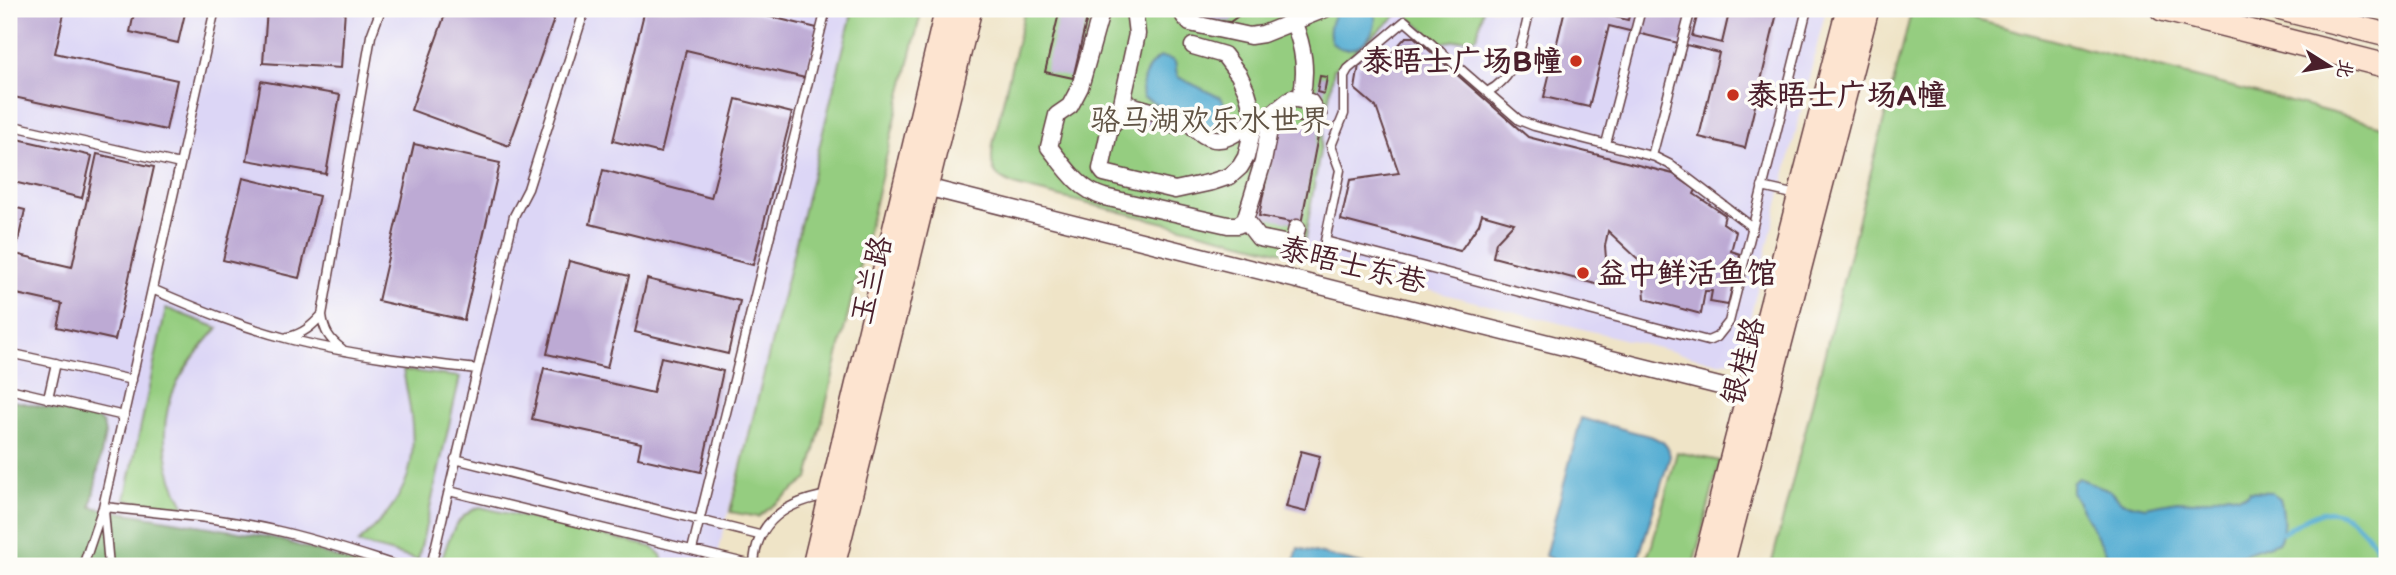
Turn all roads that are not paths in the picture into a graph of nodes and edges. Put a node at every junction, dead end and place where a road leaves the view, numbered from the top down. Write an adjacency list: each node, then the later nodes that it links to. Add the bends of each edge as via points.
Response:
1 (215, 9): 31 (lane)
2 (381, 9): 39 (lane, via 371,36)
3 (585, 9): 44 (lane, via 527,189 514,216)
4 (826, 9): 54 (lane)
5 (947, 9): 52 (street, 玉兰路)
6 (970, 9): 32 (street, 玉兰路)
7 (1102, 9): 35 (street, via 1080,87 1070,106 1057,115 1049,147 1077,183 1094,194 1228,225)
8 (1134, 9): 25 (street, via 1137,34)
9 (1182, 9): 19 (street, via 1190,23 1250,36)
10 (1325, 9): 19 (street)
11 (1530, 9): 23 (lane, via 1516,61 1503,81)
12 (1641, 9): 29 (lane)
13 (1691, 9): 30 (lane)
14 (1807, 9): 33 (lane)
15 (1848, 9): 34 (street, 银桂路)
16 (1867, 9): 47 (street, 银桂路)
17 (2162, 9): 22 (street)
18 (2282, 9): 20 (street)
19 (1293, 21): 24 (street, via 1304,53)
20 (2387, 34)
21 (1193, 46): 27 (street, via 1224,55 1247,92)
22 (2387, 66)
23 (1487, 92): 29 (lane, via 1519,120); 36 (lane, via 1405,21 1348,69 1344,114 1331,146 1340,170 1325,241 1708,341 1729,322)
24 (1301, 99): 26 (street, via 1310,102); 35 (street, via 1292,98 1272,114 1264,162)
25 (1122, 103): 27 (street, via 1185,118 1196,131 1218,140 1232,137); 27 (street, via 1119,117 1110,127 1101,169 1111,176 1175,190 1230,176 1246,157)
26 (1318, 115)
27 (1255, 119)
28 (9, 125): 31 (lane)
29 (1606, 144): 30 (lane)
30 (1652, 156): 36 (lane)
31 (180, 164): 38 (lane)
32 (926, 187): 47 (street, 泰晤士东巷); 52 (street, 玉兰路)
33 (1762, 187): 34 (lane); 36 (lane)
34 (1800, 196): 47 (street, 银桂路)
35 (1245, 220): 37 (street, via 1259,238 1293,245)
36 (1752, 227)
37 (1297, 228)
38 (152, 289): 40 (lane); 45 (lane)
39 (322, 314): 40 (lane, via 305,331); 41 (lane, via 324,330)
40 (285, 338): 41 (lane)
41 (344, 351): 44 (lane)
42 (9, 353): 43 (lane)
43 (56, 363): 45 (lane); 48 (lane)
44 (477, 369): 50 (lane)
45 (132, 380): 49 (lane)
46 (9, 390): 48 (lane)
47 (1757, 396): 64 (street, 银桂路); 65 (street, 银桂路)
48 (48, 399): 49 (lane)
49 (124, 416): 53 (lane)
50 (455, 459): 51 (lane); 54 (lane)
51 (449, 491): 56 (lane); 61 (lane)
52 (841, 493): 55 (lane, via 803,499 780,512); 62 (street, 玉兰路); 63 (street, 玉兰路)
53 (103, 507): 58 (lane); 59 (lane); 60 (lane, via 273,529)
54 (699, 520): 55 (lane); 56 (lane)
55 (759, 535): 57 (lane)
56 (692, 550): 57 (lane)
57 (753, 565)
58 (83, 566)
59 (109, 566)
60 (398, 566)
61 (431, 566)
62 (814, 566)
63 (833, 566)
64 (1704, 566)
65 (1722, 566)

